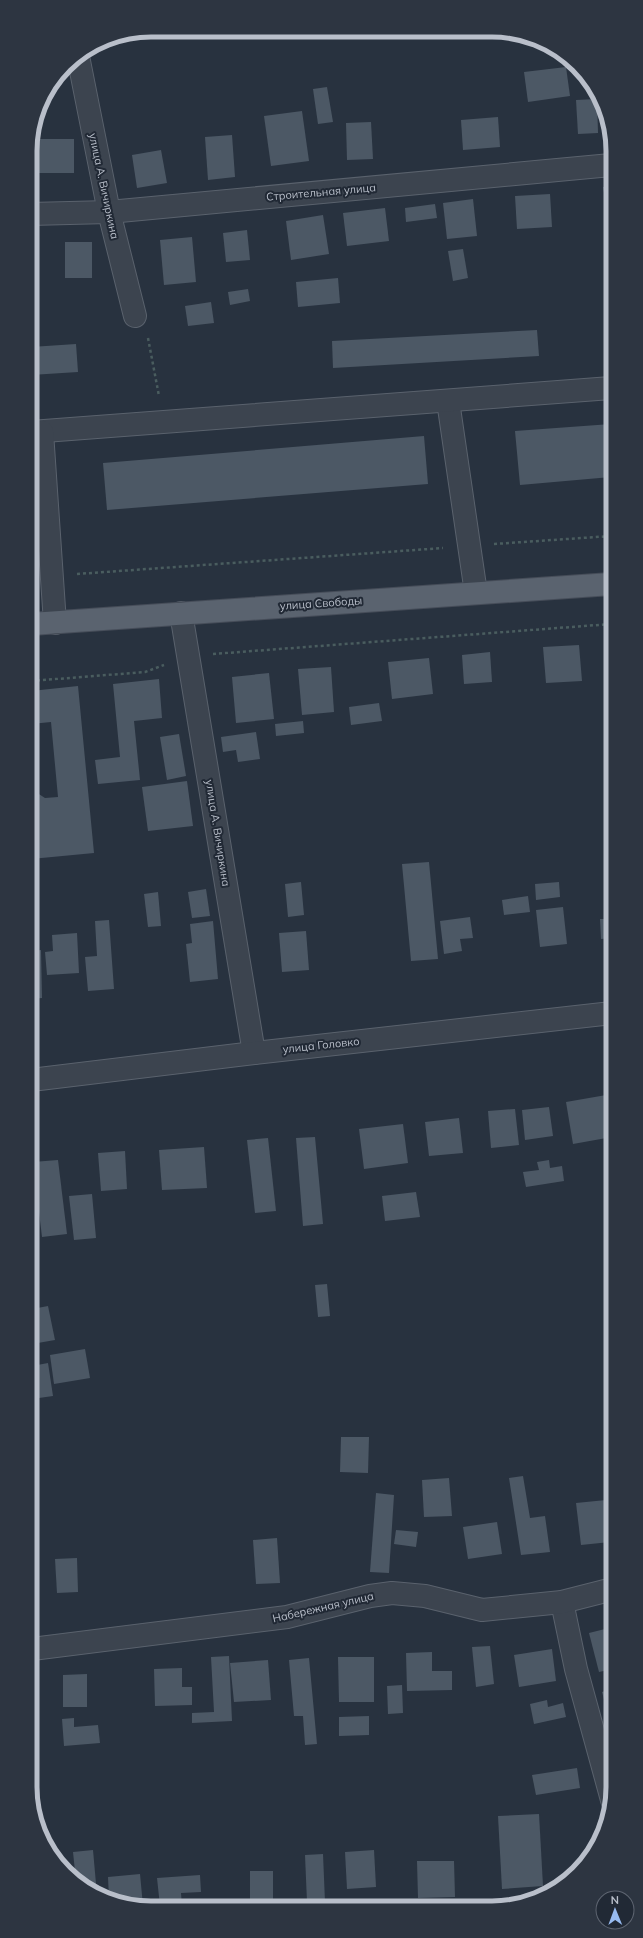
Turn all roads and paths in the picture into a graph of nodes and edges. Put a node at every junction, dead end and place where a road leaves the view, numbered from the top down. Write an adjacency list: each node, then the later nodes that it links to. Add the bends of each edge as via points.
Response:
1 (79, 63): 3 (street, улица А. Вичиркина)
2 (606, 165): 3 (street, Строительная улица)
3 (109, 212): 4 (street, Строительная улица); 5 (street, улица А. Вичиркина)
4 (37, 214)
5 (134, 316): 8 (path, via 147,337)
6 (606, 388): 7 (street)
7 (448, 401): 8 (street); 12 (street)
8 (165, 422): 9 (street)
9 (37, 432)
10 (37, 441): 13 (street)
11 (606, 536): 12 (path)
12 (469, 546): 13 (path); 15 (street)
13 (52, 576): 17 (street)
14 (606, 584): 15 (main road, улица Свободы)
15 (476, 593): 16 (main road, улица Свободы)
16 (181, 613): 17 (main road, улица Свободы); 20 (street, улица А. Вичиркина)
17 (55, 623): 18 (main road, улица Свободы)
18 (37, 624)
19 (606, 624): 20 (path)
20 (188, 656): 21 (path, via 145,672); 23 (street, улица А. Вичиркина)
21 (37, 680)
22 (606, 1014): 23 (street, улица Головко)
23 (254, 1053): 24 (street, улица Головко)
24 (37, 1079)
25 (606, 1590): 26 (street, Набережная улица)
26 (562, 1602): 27 (street, Набережная улица, via 482,1610 425,1596 392,1593 370,1596 287,1618); 28 (street, via 576,1669)
27 (37, 1648)
28 (606, 1778)

